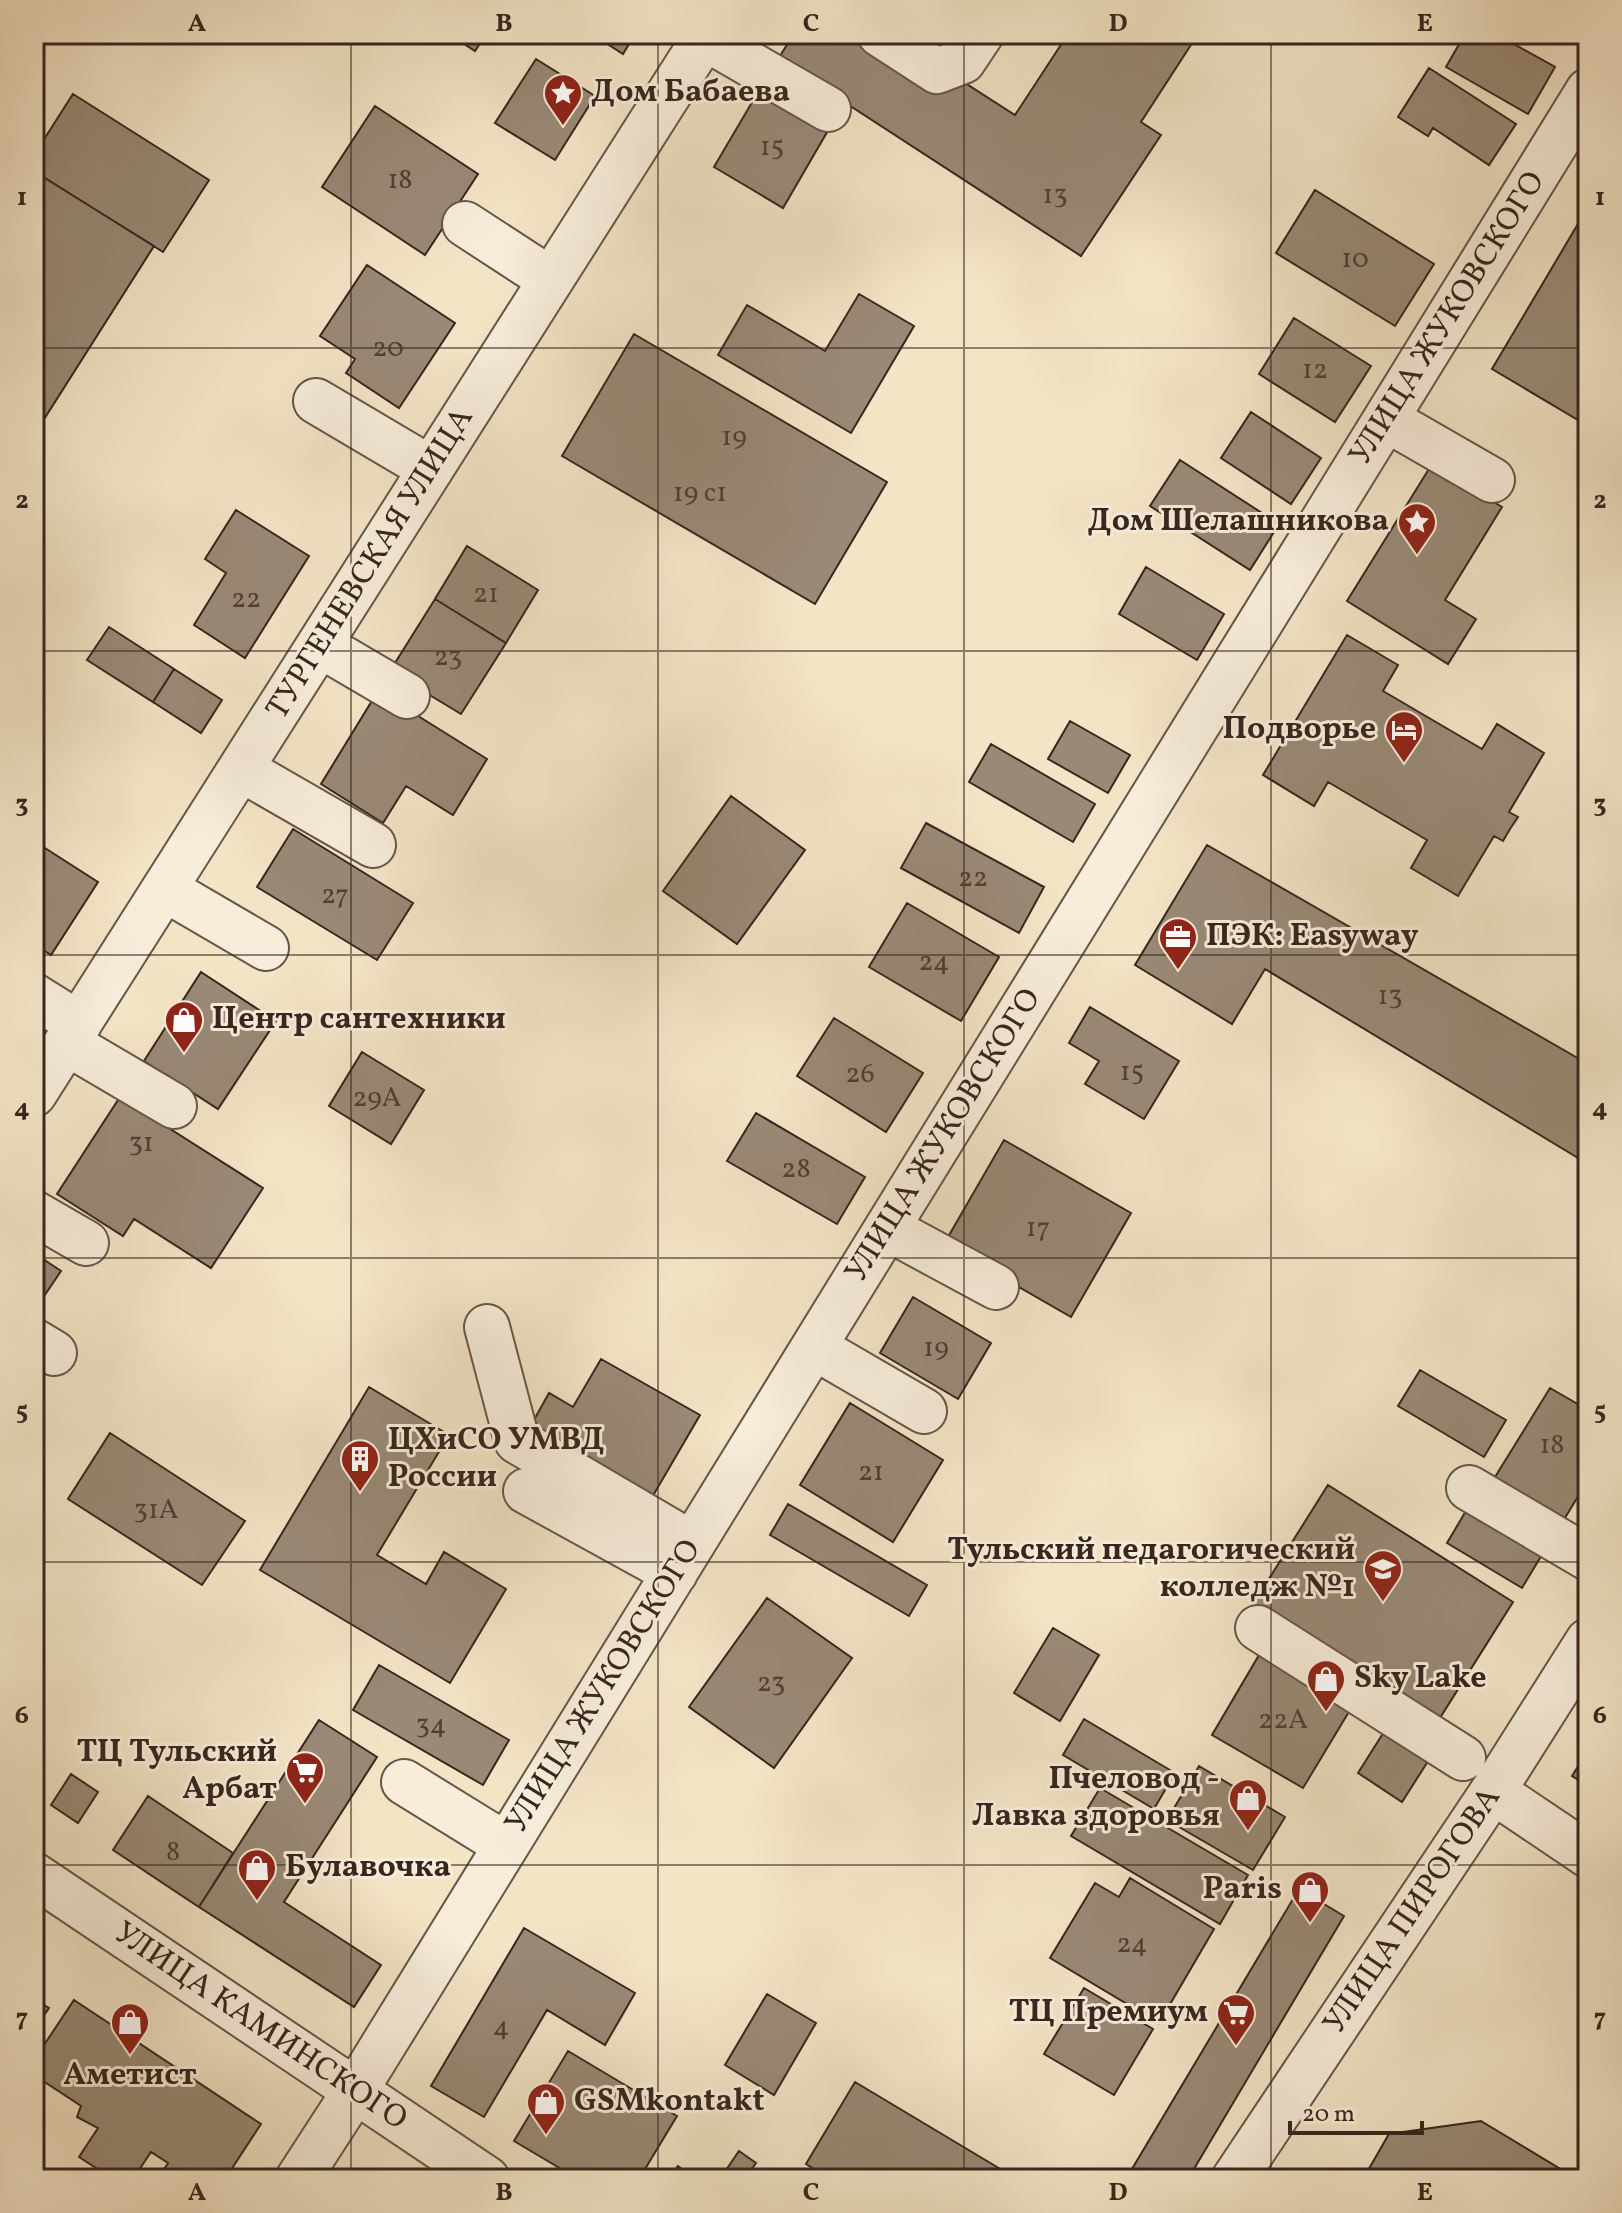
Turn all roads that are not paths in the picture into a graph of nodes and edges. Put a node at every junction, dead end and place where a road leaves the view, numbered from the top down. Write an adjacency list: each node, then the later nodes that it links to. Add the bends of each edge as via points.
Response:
1 (880, 34): 2 (street, via 937,71 963,61)
2 (981, 34)
3 (706, 36): 5 (street); 7 (street, ТУРГЕНЕВСКАЯ УЛИЦА)
4 (1588, 91): 9 (street, УЛИЦА ЖУКОВСКОГО)
5 (828, 109)
6 (465, 224): 7 (street)
7 (551, 280): 10 (street, ТУРГЕНЕВСКАЯ УЛИЦА)
8 (316, 401): 10 (street)
9 (1386, 419): 11 (street); 23 (street, УЛИЦА ЖУКОВСКОГО)
10 (431, 469): 12 (street, ТУРГЕНЕВСКАЯ УЛИЦА)
11 (1492, 480)
12 (320, 645): 13 (street); 14 (street, ТУРГЕНЕВСКАЯ УЛИЦА)
13 (407, 696)
14 (241, 769): 15 (street); 16 (street, ТУРГЕНЕВСКАЯ УЛИЦА)
15 (373, 845)
16 (165, 889): 17 (street); 19 (street, ТУРГЕНЕВСКАЯ УЛИЦА)
17 (266, 948)
18 (34, 996): 19 (street)
19 (73, 1033): 20 (street, ТУРГЕНЕВСКАЯ УЛИЦА); 21 (street)
20 (34, 1094)
21 (174, 1106)
22 (34, 1213): 24 (street)
23 (887, 1228): 25 (street); 27 (street, УЛИЦА ЖУКОВСКОГО)
24 (86, 1243)
25 (996, 1287)
26 (487, 1327): 31 (street, via 517,1441)
27 (814, 1347): 28 (street); 31 (street, УЛИЦА ЖУКОВСКОГО)
28 (924, 1411)
29 (1469, 1488): 32 (street)
30 (526, 1491): 31 (street)
31 (684, 1558): 38 (street, УЛИЦА ЖУКОВСКОГО)
32 (1588, 1558)
33 (1258, 1628): 35 (street)
34 (1588, 1641): 37 (street, УЛИЦА ПИРОГОВА)
35 (1463, 1758)
36 (404, 1782): 38 (street)
37 (1493, 1791): 39 (street); 44 (street, УЛИЦА ПИРОГОВА)
38 (506, 1845): 41 (street, УЛИЦА ЖУКОВСКОГО)
39 (1588, 1855)
40 (34, 1875): 41 (street, УЛИЦА КАМИНСКОГО)
41 (355, 2091): 42 (street, УЛИЦА ЖУКОВСКОГО); 43 (street, УЛИЦА КАМИНСКОГО)
42 (298, 2179)
43 (487, 2179)
44 (1234, 2179)

